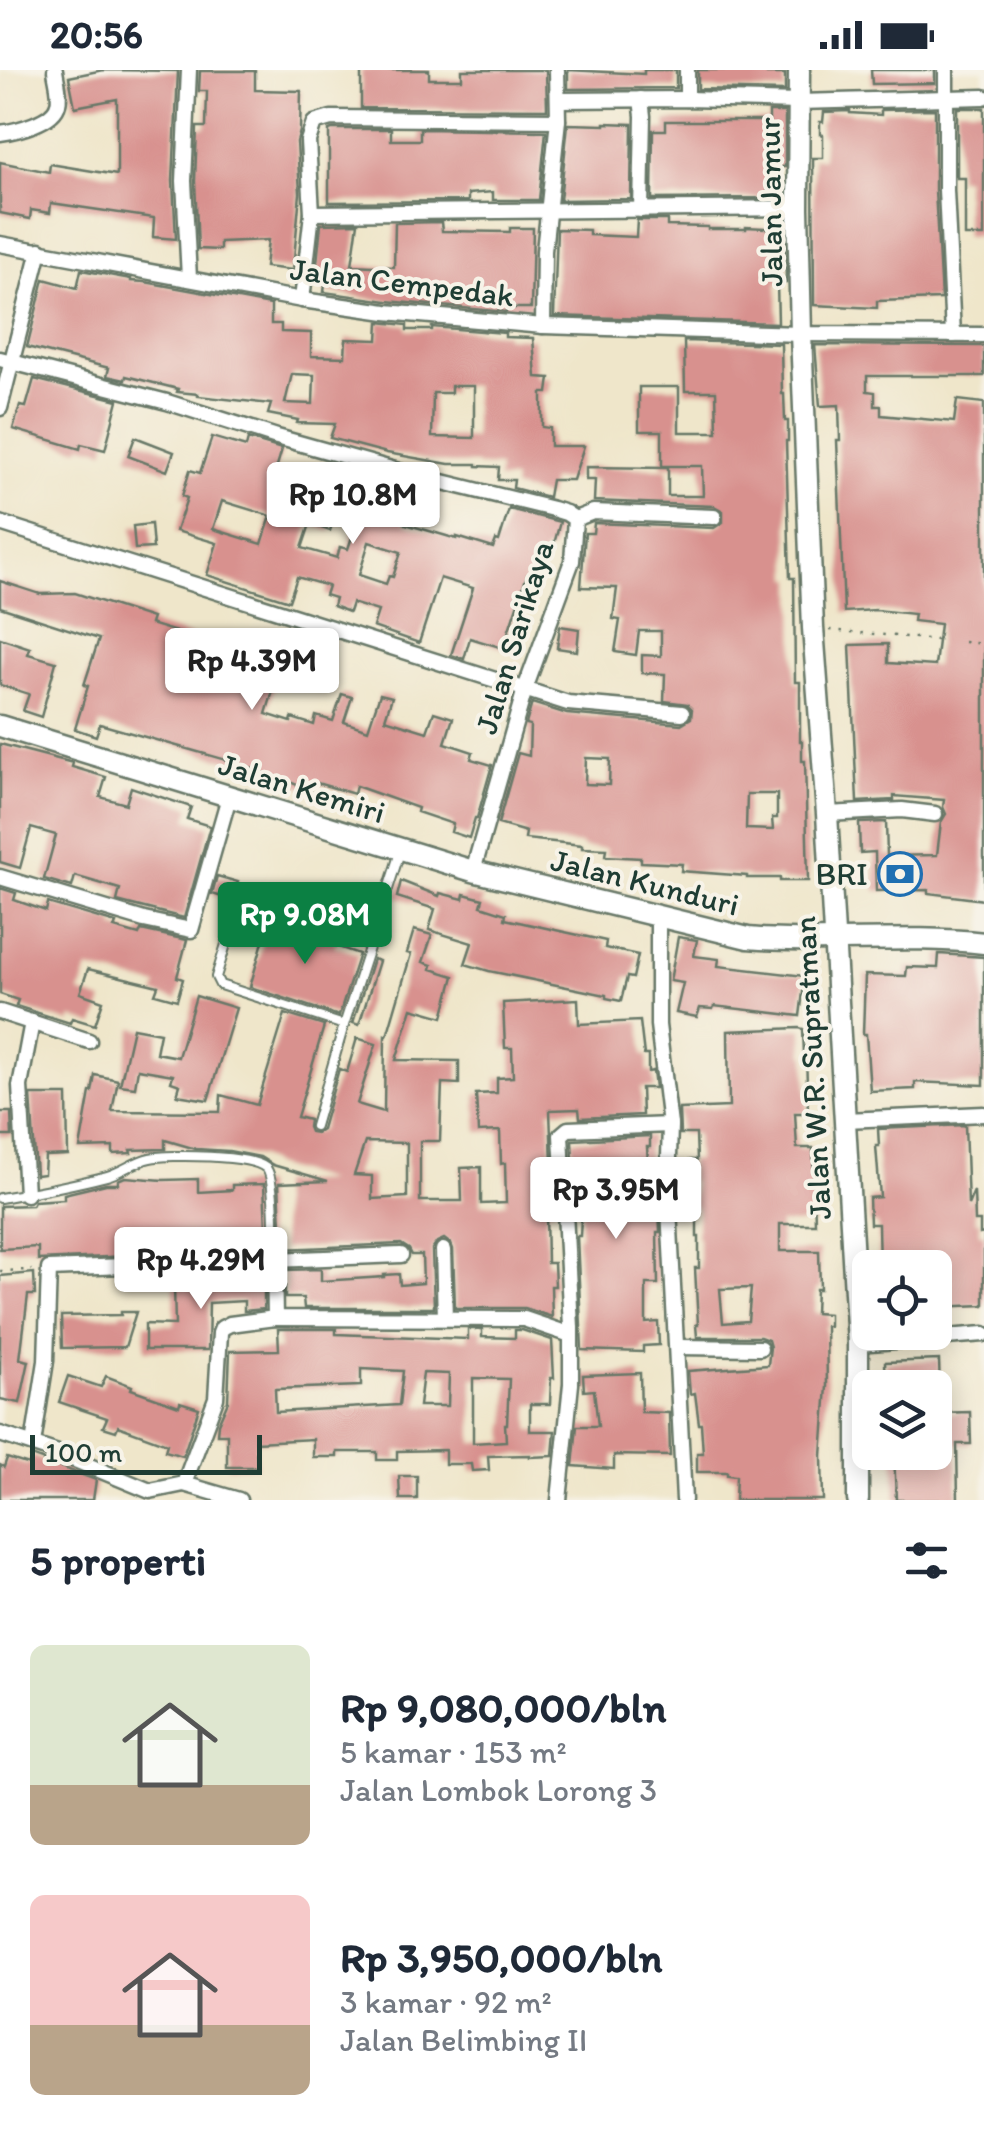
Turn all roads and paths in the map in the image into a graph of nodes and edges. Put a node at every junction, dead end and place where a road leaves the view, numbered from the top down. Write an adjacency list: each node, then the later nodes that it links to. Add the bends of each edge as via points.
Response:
1 (55, 70): 14 (street, via 54,112)
2 (190, 70): 21 (street)
3 (557, 70): 11 (street)
4 (686, 70): 8 (street)
5 (799, 70): 12 (street, Jalan Jamur)
6 (946, 70): 9 (street)
7 (984, 97): 9 (street)
8 (686, 98): 10 (street); 12 (street)
9 (945, 98): 12 (street); 26 (street)
10 (641, 99): 11 (street); 16 (street)
11 (558, 100): 13 (street)
12 (798, 102): 15 (street, Jalan Jamur)
13 (558, 120): 17 (street); 18 (street, via 314,123 308,141)
14 (0, 133)
15 (798, 208): 16 (street); 24 (street, Jalan Jamur)
16 (641, 210): 17 (street)
17 (550, 211): 18 (street); 23 (street)
18 (312, 212): 22 (street)
19 (0, 244): 20 (street, Jalan Cempedak)
20 (40, 250): 21 (street, Jalan Cempedak); 27 (street)
21 (188, 278): 22 (street, Jalan Cempedak)
22 (302, 300): 23 (street, Jalan Cempedak)
23 (543, 326): 24 (street, Jalan Cempedak)
24 (801, 334): 26 (street, Jalan Cempedak); 32 (street, Jalan W.R. Supratman)
25 (984, 335): 26 (street, Jalan Cempedak)
26 (953, 336)
27 (6, 361): 28 (street); 30 (street, Jalan Sarikaya)
28 (0, 408)
29 (714, 517): 30 (street, via 593,512)
30 (575, 519): 36 (street, Jalan Sarikaya, via 572,561)
31 (0, 523): 36 (street)
32 (814, 628): 33 (path); 40 (street, Jalan W.R. Supratman)
33 (938, 640)
34 (964, 642): 35 (path)
35 (984, 644)
36 (524, 689): 37 (street, via 568,703); 43 (street, Jalan Sarikaya)
37 (682, 713)
38 (0, 726): 39 (street, Jalan Kemiri)
39 (230, 797): 42 (street, Jalan Kemiri); 44 (street, via 191,930)
40 (827, 814): 41 (street); 48 (street, Jalan W.R. Supratman)
41 (935, 814)
42 (401, 849): 43 (street, Jalan Kemiri); 49 (lane)
43 (473, 871): 46 (street, Jalan Kunduri)
44 (0, 878)
45 (286, 914): 53 (lane, via 238,905 217,982)
46 (658, 916): 48 (street, Jalan Kunduri, via 748,938); 57 (street, via 658,1025)
47 (324, 924): 49 (lane)
48 (834, 941): 50 (street, Jalan Kunduri); 56 (street, Jalan W.R. Supratman)
49 (370, 942): 53 (lane)
50 (984, 943)
51 (0, 1012): 52 (street)
52 (32, 1022): 54 (street); 59 (street, via 20,1086)
53 (344, 1025): 58 (lane)
54 (89, 1040)
55 (984, 1114): 56 (street)
56 (845, 1120): 62 (street, Jalan W.R. Supratman)
57 (670, 1125): 70 (street, via 568,1129 561,1135); 72 (street)
58 (315, 1126)
59 (26, 1194): 60 (lane); 64 (lane, via 111,1176 150,1158 242,1159 269,1173)
60 (0, 1198)
61 (444, 1250): 68 (street)
62 (853, 1250)
63 (401, 1255): 64 (street)
64 (274, 1260): 65 (street); 67 (street)
65 (49, 1269): 66 (path); 76 (street, via 46,1361)
66 (0, 1271)
67 (276, 1318): 68 (street); 77 (street, via 222,1328 216,1398)
68 (446, 1318): 70 (street, via 524,1319)
69 (984, 1334): 71 (street)
70 (571, 1335): 80 (street)
71 (952, 1337)
72 (678, 1347): 73 (street); 81 (street)
73 (760, 1348)
74 (858, 1350): 82 (street, Jalan W.R. Supratman)
75 (0, 1434): 76 (street)
76 (33, 1444): 78 (street)
77 (184, 1484): 78 (street); 79 (street)
78 (150, 1496)
79 (240, 1500)
80 (559, 1500)
81 (684, 1500)
82 (858, 1500)

